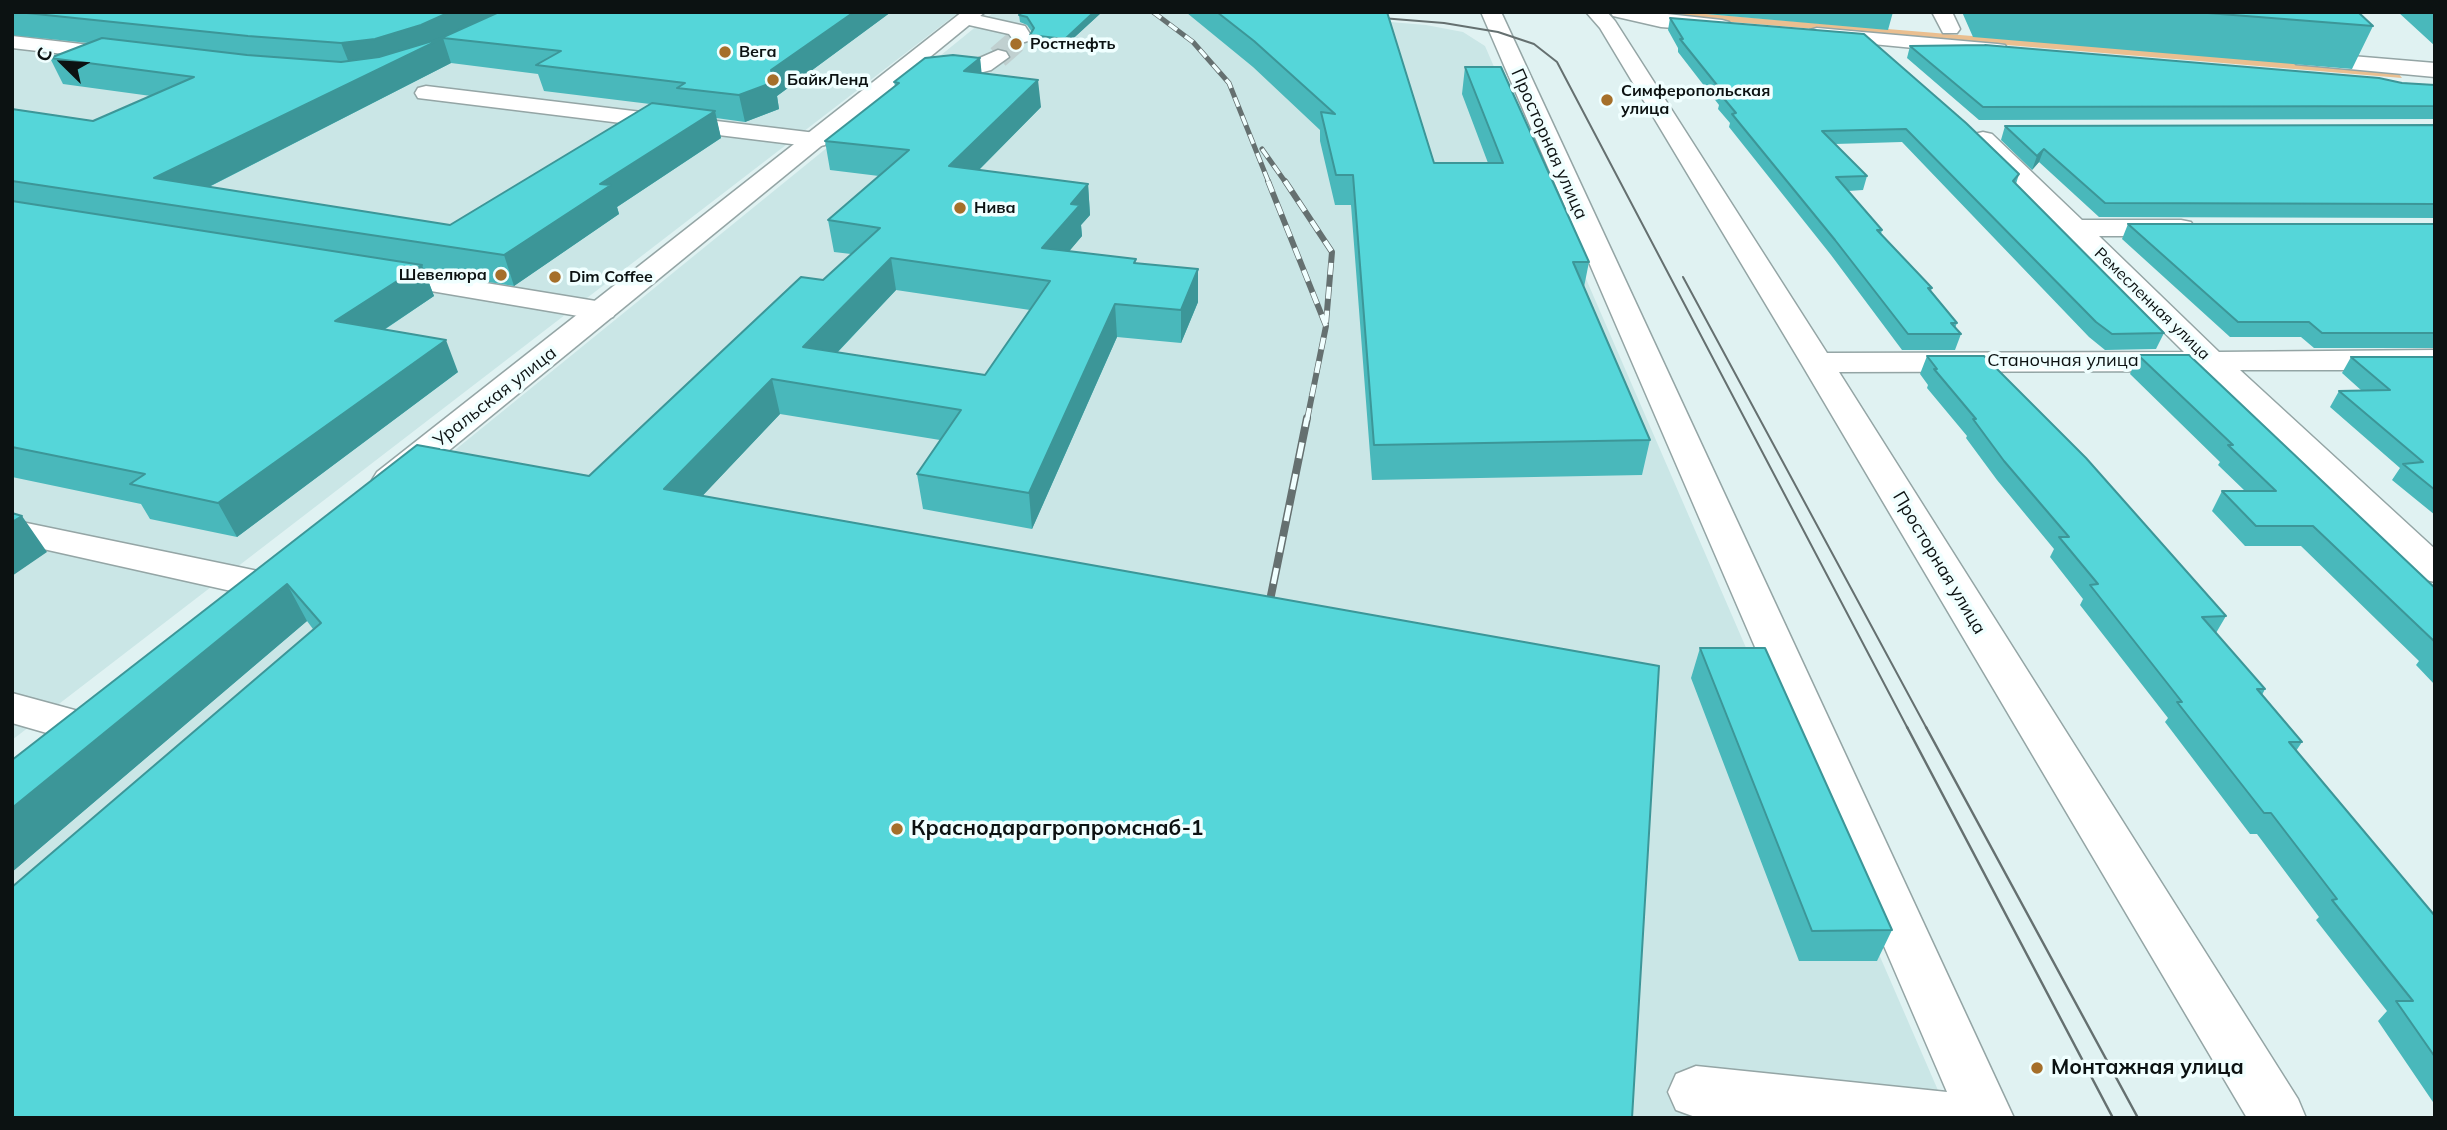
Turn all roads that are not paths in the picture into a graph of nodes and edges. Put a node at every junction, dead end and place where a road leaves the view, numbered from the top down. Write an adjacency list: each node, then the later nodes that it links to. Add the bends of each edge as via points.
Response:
1 (1491, 12): 38 (street, Просторная улица)
2 (1596, 12): 29 (street, Просторная улица)
3 (1620, 12): 5 (street, via 1661,21)
4 (970, 14): 7 (street, via 1018,30); 17 (street, Уральская улица); 22 (street, Уральская улица)
5 (1738, 18)
6 (1946, 21): 8 (street, via 1803,26); 8 (street, via 2011,43)
7 (1021, 37)
8 (1869, 39): 16 (street)
9 (12, 42): 13 (street)
10 (2369, 44): 14 (street)
11 (998, 57): 17 (street, via 945,75)
12 (2281, 57): 14 (street)
13 (151, 58)
14 (2391, 66): 15 (street)
15 (2435, 70)
16 (1905, 71)
17 (897, 75): 22 (street, Уральская улица)
18 (2295, 75): 19 (street)
19 (2435, 86)
20 (426, 93): 22 (street)
21 (2013, 130): 23 (street, Ремесленная улица, via 1968,125)
22 (812, 139): 26 (street, Уральская улица)
23 (2074, 228): 24 (street); 27 (street, Ремесленная улица)
24 (2213, 228)
25 (352, 270): 26 (street)
26 (597, 311): 30 (street, Уральская улица)
27 (2210, 360): 28 (street, Станочная улица); 29 (street, Станочная улица); 32 (street, Ремесленная улица)
28 (2435, 360)
29 (1816, 363): 39 (street, Просторная улица)
30 (366, 494)
31 (12, 531): 33 (street)
32 (2427, 555)
33 (251, 584)
34 (12, 708): 35 (street)
35 (71, 725)
36 (1696, 1092): 37 (street)
37 (1945, 1118)
38 (1986, 1118)
39 (2278, 1118)

